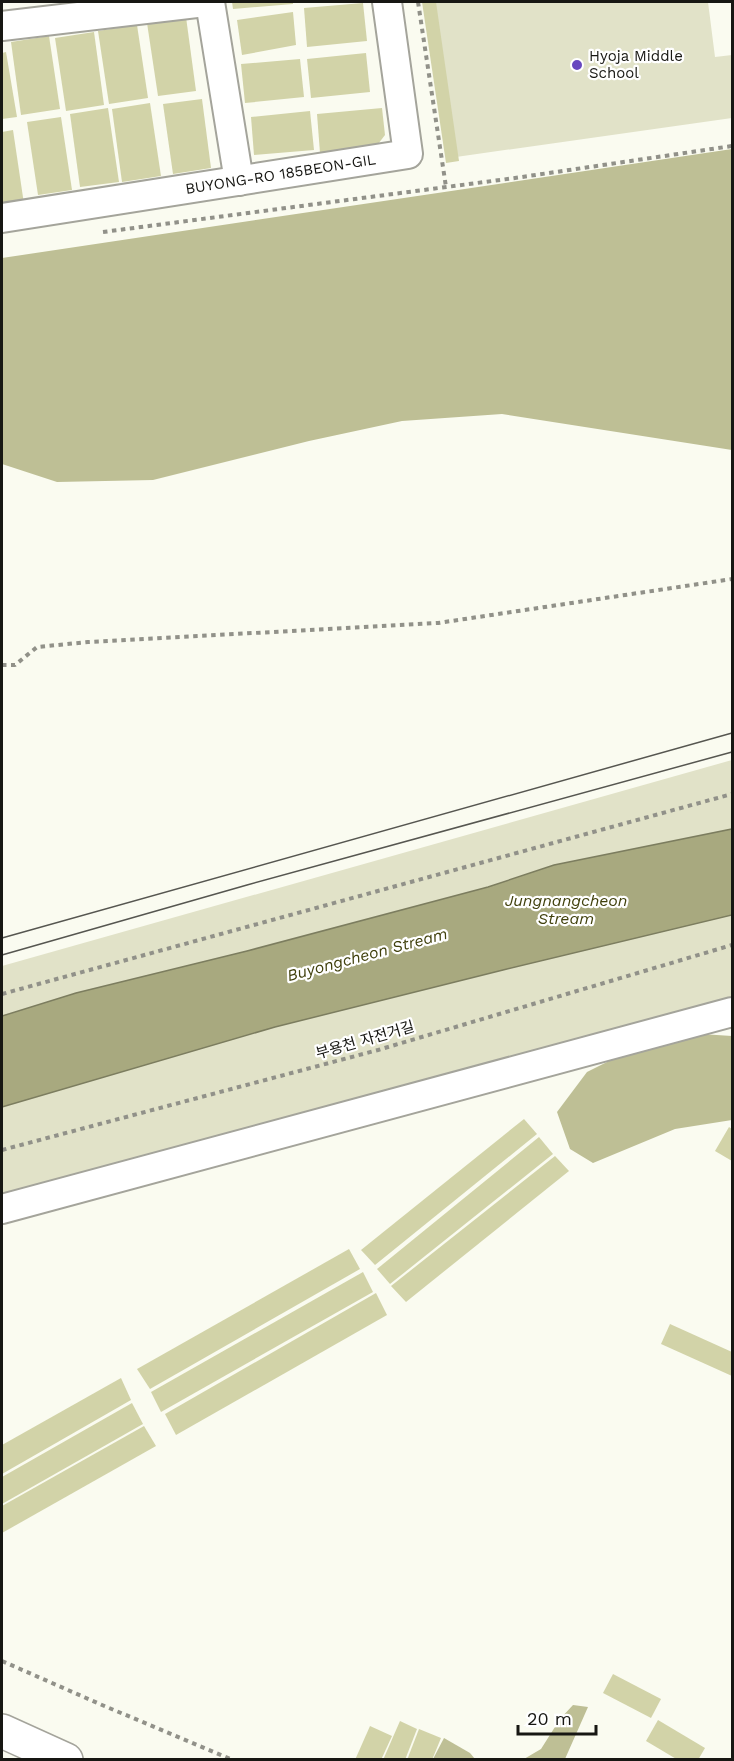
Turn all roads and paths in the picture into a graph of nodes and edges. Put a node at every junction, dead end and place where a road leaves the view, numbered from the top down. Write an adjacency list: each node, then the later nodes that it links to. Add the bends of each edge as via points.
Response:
1 (204, 2): 5 (street)
2 (210, 2): 7 (street)
3 (387, 2): 7 (street, BUYONG-RO 185BEON-GIL, via 408,154)
4 (418, 2): 8 (path)
5 (2, 26)
6 (732, 146): 8 (path)
7 (239, 181): 9 (street, BUYONG-RO 185BEON-GIL)
8 (446, 187): 10 (path)
9 (2, 218)
10 (95, 233)
11 (732, 579): 12 (path, via 438,623 37,647 15,665)
12 (2, 665)
13 (732, 794): 15 (path)
14 (732, 945): 17 (path, 부용천 자전거길, via 378,1050)
15 (2, 994)
16 (732, 1012): 18 (street)
17 (2, 1150)
18 (2, 1209)
19 (2, 1661): 22 (path)
20 (2, 1731): 21 (main road)
21 (66, 1760)
22 (233, 1760)

